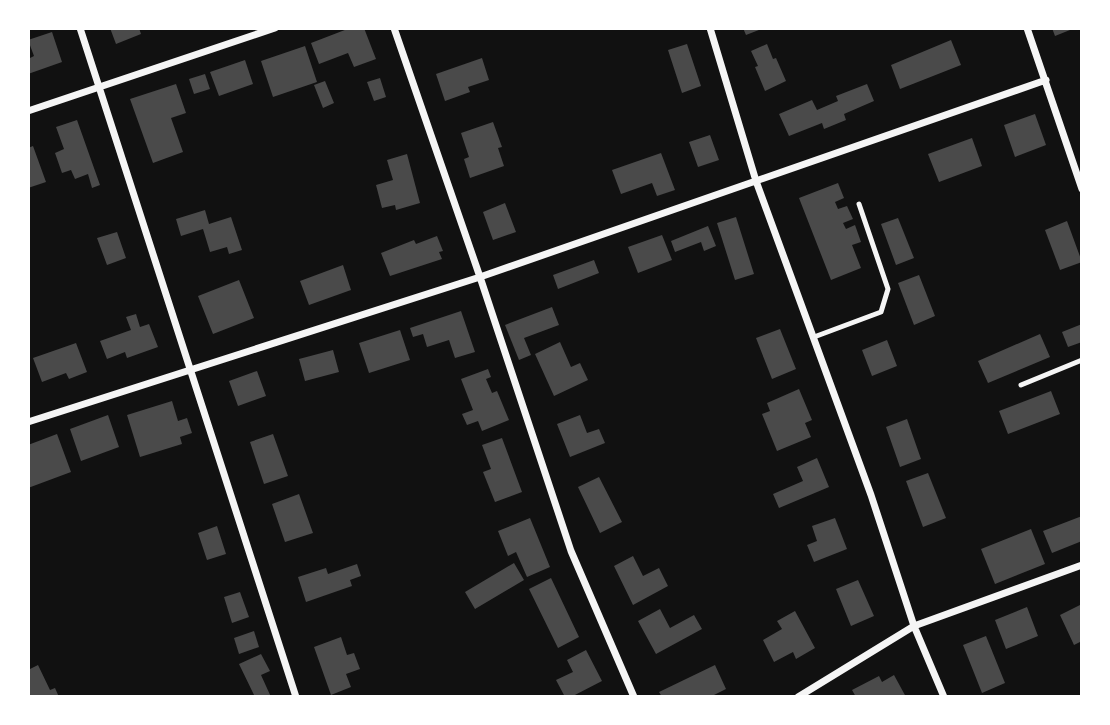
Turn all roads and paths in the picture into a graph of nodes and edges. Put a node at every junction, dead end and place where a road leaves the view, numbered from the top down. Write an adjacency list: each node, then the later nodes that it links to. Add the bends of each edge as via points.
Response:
1 (80, 28): 7 (street)
2 (275, 28): 7 (street)
3 (394, 28): 13 (street)
4 (710, 28): 10 (street)
5 (1027, 28): 6 (street)
6 (1046, 80): 9 (street); 10 (street)
7 (100, 87): 8 (street); 16 (street)
8 (28, 111)
9 (1080, 179): 11 (street)
10 (756, 181): 13 (street); 14 (street)
11 (1082, 189)
12 (859, 204): 14 (lane, via 888,289 881,312)
13 (480, 277): 16 (street); 22 (street, via 571,551)
14 (814, 337): 20 (street)
15 (1082, 360): 17 (lane)
16 (191, 369): 18 (street); 21 (street)
17 (1021, 385)
18 (28, 422)
19 (1082, 565): 20 (street)
20 (914, 626): 23 (street); 24 (street)
21 (296, 697)
22 (634, 697)
23 (799, 697)
24 (944, 697)

